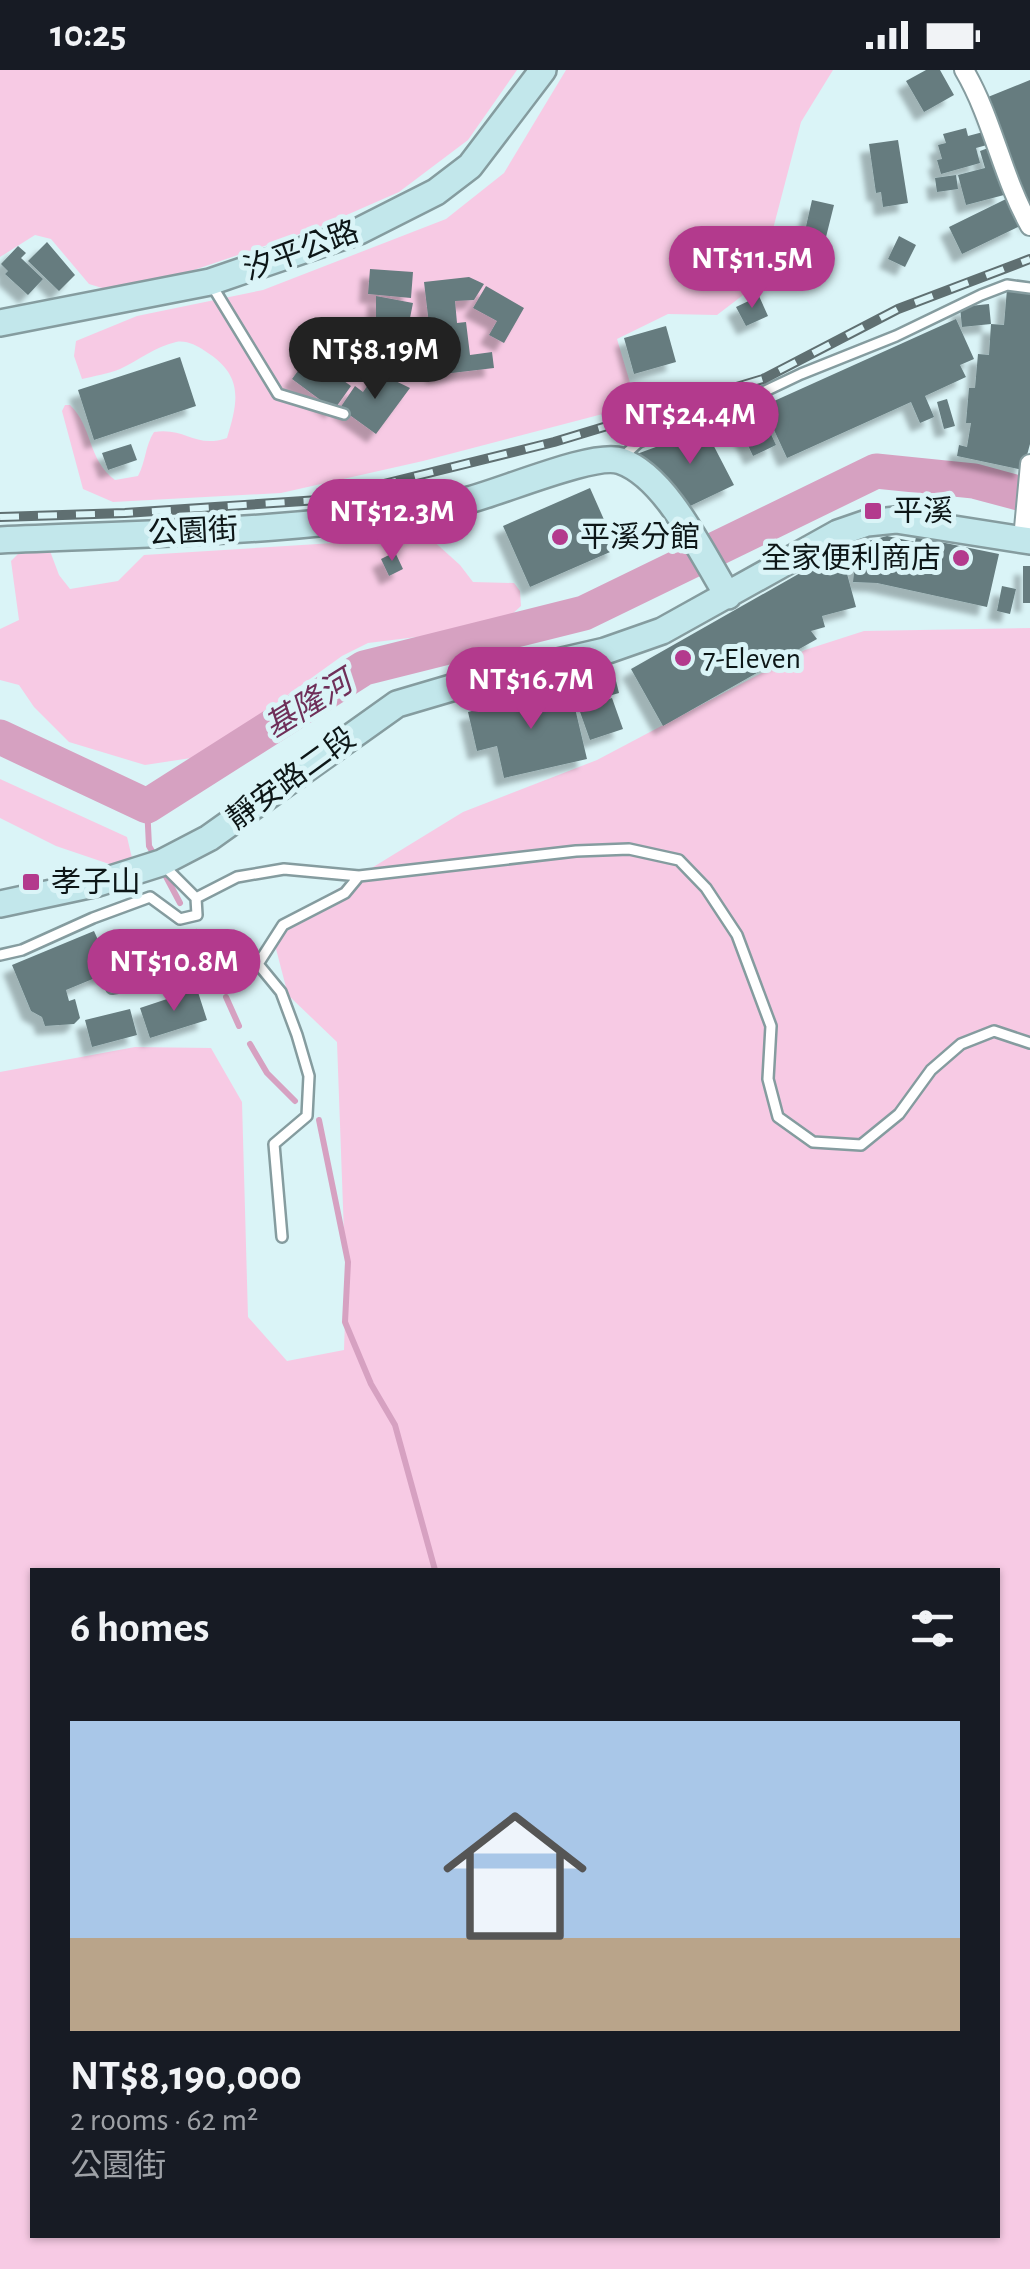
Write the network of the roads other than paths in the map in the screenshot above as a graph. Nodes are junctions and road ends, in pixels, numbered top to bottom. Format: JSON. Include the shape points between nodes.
{"nodes":[{"id":1,"x":542,"y":70,"type":"edge"},
{"id":2,"x":964,"y":70,"type":"edge"},
{"id":3,"x":1030,"y":226,"type":"edge"},
{"id":4,"x":210,"y":282,"type":"junction"},
{"id":5,"x":1030,"y":288,"type":"edge"},
{"id":6,"x":0,"y":322,"type":"edge"},
{"id":7,"x":344,"y":414,"type":"dead end"},
{"id":8,"x":619,"y":459,"type":"junction"},
{"id":9,"x":1030,"y":464,"type":"edge"},
{"id":10,"x":0,"y":540,"type":"edge"},
{"id":11,"x":1027,"y":540,"type":"edge"},
{"id":12,"x":728,"y":596,"type":"junction"},
{"id":13,"x":153,"y":865,"type":"junction"},
{"id":14,"x":359,"y":876,"type":"junction"},
{"id":15,"x":196,"y":898,"type":"junction"},
{"id":16,"x":0,"y":904,"type":"edge"},
{"id":17,"x":0,"y":955,"type":"edge"},
{"id":18,"x":258,"y":964,"type":"junction"},
{"id":19,"x":112,"y":988,"type":"dead end"},
{"id":20,"x":1030,"y":1043,"type":"edge"},
{"id":21,"x":282,"y":1237,"type":"dead end"}],
"edges":[{"from":1,"to":4,"type":"street","name":"汐平公路","via":[[470,166],[436,192],[358,231]]},
{"from":2,"to":3,"type":"street"},
{"from":4,"to":6,"type":"street","name":"汐平公路"},
{"from":4,"to":7,"type":"lane","via":[[278,394]]},
{"from":5,"to":8,"type":"lane","name":"公園街","via":[[1006,285],[639,442]]},
{"from":8,"to":10,"type":"street","name":"公園街","via":[[383,518]]},
{"from":8,"to":12,"type":"street","via":[[644,474],[671,504]]},
{"from":9,"to":11,"type":"street"},
{"from":11,"to":12,"type":"street","name":"靜安路二段","via":[[920,522],[867,523]]},
{"from":12,"to":13,"type":"street","name":"靜安路二段","via":[[662,631],[604,651],[397,704],[209,838]]},
{"from":13,"to":15,"type":"lane"},
{"from":13,"to":16,"type":"street","name":"靜安路二段"},
{"from":14,"to":15,"type":"lane","via":[[284,870],[238,878]]},
{"from":14,"to":18,"type":"lane","via":[[345,893],[283,925]]},
{"from":14,"to":20,"type":"lane","via":[[594,850],[629,849],[679,860],[737,935],[771,1026],[768,1079],[778,1117],[812,1142],[861,1145],[899,1114],[931,1070],[961,1044],[994,1031]]},
{"from":15,"to":17,"type":"lane","via":[[197,915],[180,919],[150,897]]},
{"from":18,"to":19,"type":"lane","via":[[238,982],[156,980]]},
{"from":18,"to":21,"type":"lane","via":[[281,992],[309,1076],[307,1116],[274,1144]]}]}
